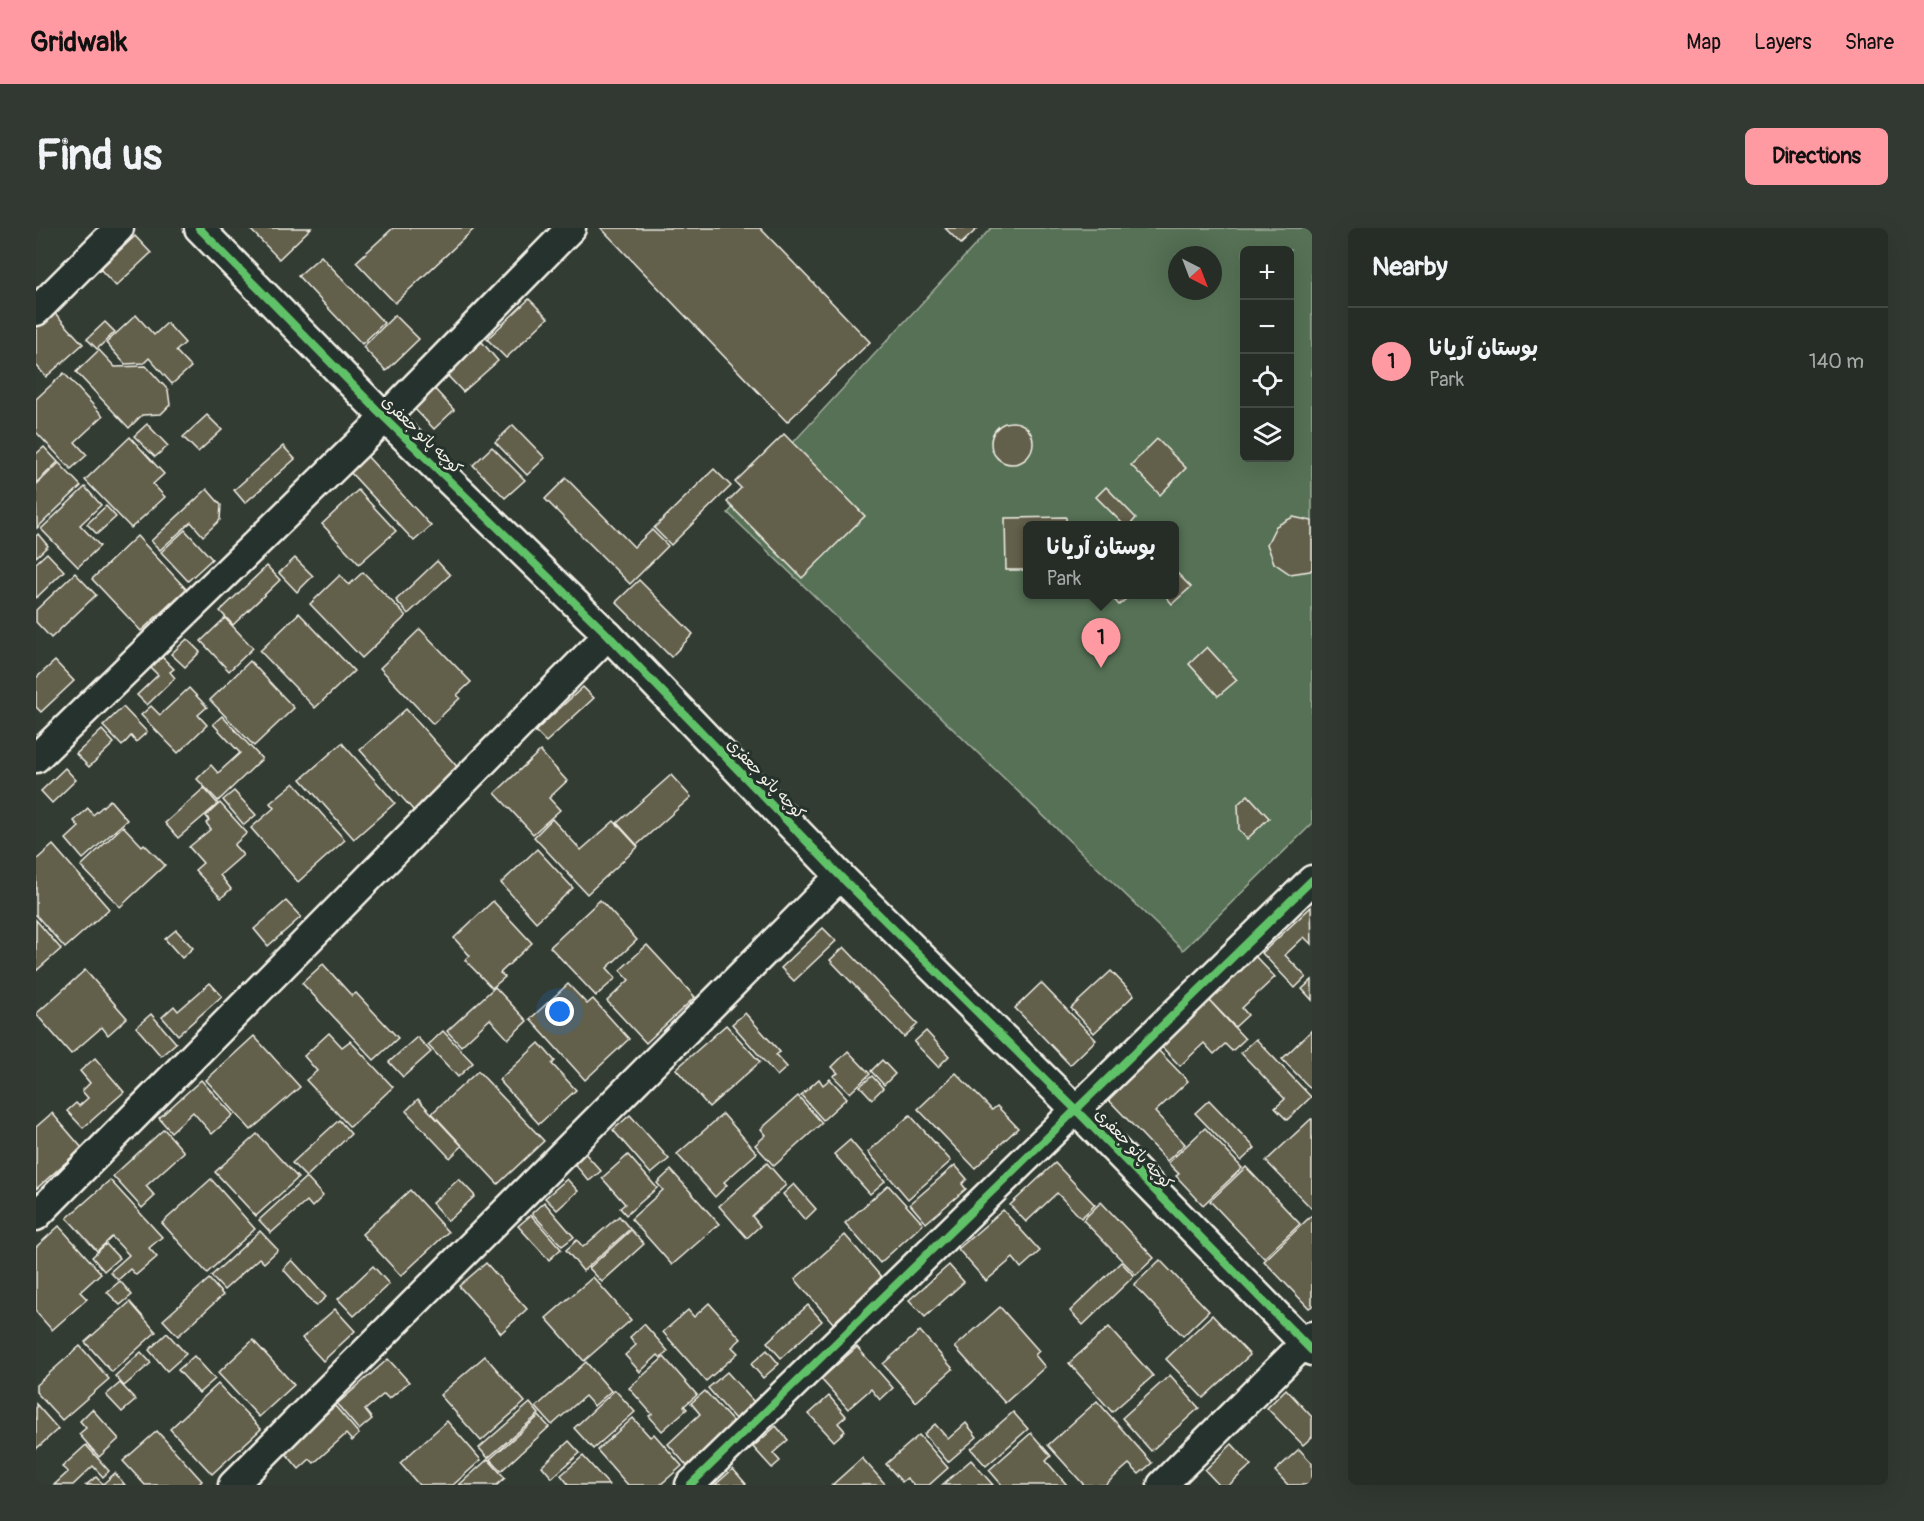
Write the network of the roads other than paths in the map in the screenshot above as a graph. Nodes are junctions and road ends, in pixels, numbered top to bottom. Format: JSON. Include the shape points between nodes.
{"nodes":[{"id":1,"x":119,"y":228,"type":"edge"},
{"id":2,"x":199,"y":228,"type":"edge"},
{"id":3,"x":571,"y":228,"type":"edge"},
{"id":4,"x":36,"y":311,"type":"edge"},
{"id":5,"x":385,"y":418,"type":"junction"},
{"id":6,"x":608,"y":635,"type":"junction"},
{"id":7,"x":36,"y":758,"type":"edge"},
{"id":8,"x":840,"y":876,"type":"junction"},
{"id":9,"x":1312,"y":880,"type":"edge"},
{"id":10,"x":1076,"y":1110,"type":"junction"},
{"id":11,"x":36,"y":1216,"type":"edge"},
{"id":12,"x":1310,"y":1344,"type":"edge"},
{"id":13,"x":233,"y":1485,"type":"edge"},
{"id":14,"x":690,"y":1485,"type":"edge"},
{"id":15,"x":1162,"y":1485,"type":"edge"}],
"edges":[{"from":1,"to":4,"type":"street"},
{"from":2,"to":5,"type":"street","name":"کوچه پاتو جعفری"},
{"from":3,"to":5,"type":"street"},
{"from":5,"to":6,"type":"street","name":"کوچه پاتو جعفری"},
{"from":5,"to":7,"type":"street"},
{"from":6,"to":8,"type":"street","name":"کوچه پاتو جعفری"},
{"from":6,"to":11,"type":"street"},
{"from":8,"to":10,"type":"street","name":"کوچه پاتو جعفری"},
{"from":8,"to":13,"type":"street"},
{"from":9,"to":10,"type":"street"},
{"from":10,"to":12,"type":"street","name":"کوچه پاتو جعفری"},
{"from":10,"to":14,"type":"street"},
{"from":12,"to":15,"type":"street"}]}
